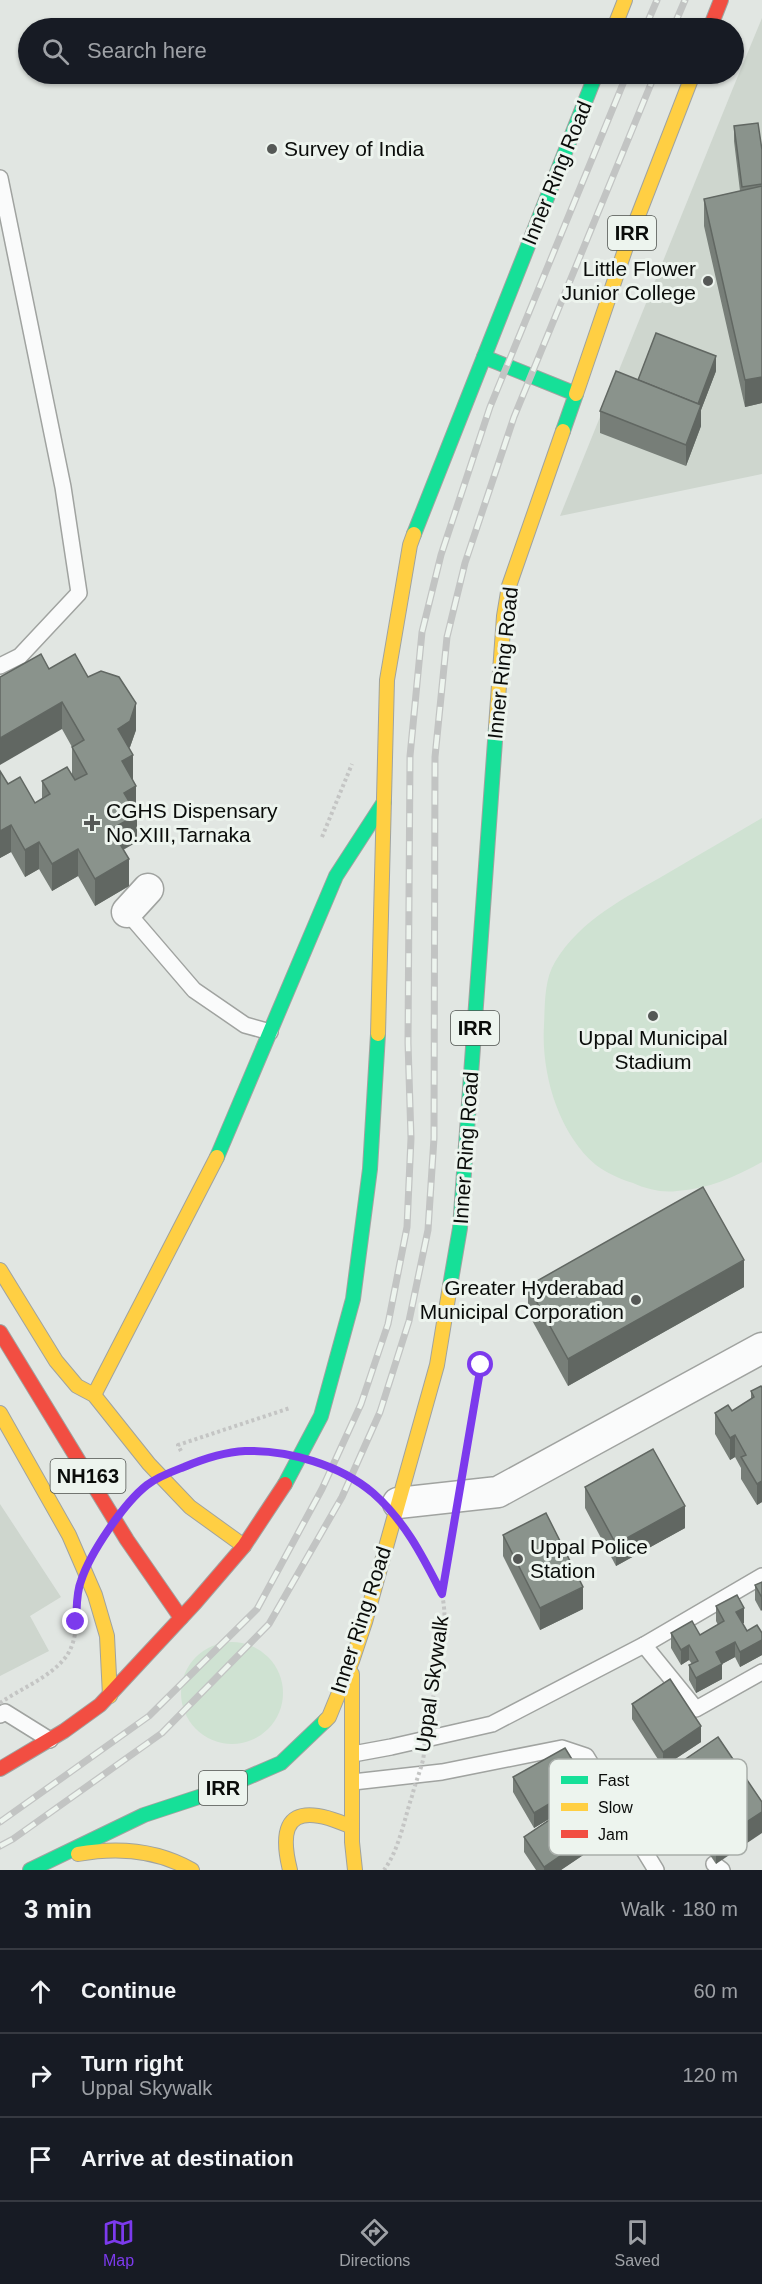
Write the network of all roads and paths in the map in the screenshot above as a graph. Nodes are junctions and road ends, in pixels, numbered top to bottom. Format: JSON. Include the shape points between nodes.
{"nodes":[{"id":1,"x":625,"y":0,"type":"edge"},
{"id":2,"x":721,"y":0,"type":"edge"},
{"id":3,"x":618,"y":18,"type":"edge"},
{"id":4,"x":714,"y":18,"type":"edge"},
{"id":5,"x":592,"y":84,"type":"edge"},
{"id":6,"x":689,"y":84,"type":"edge"},
{"id":7,"x":0,"y":178,"type":"edge"},
{"id":8,"x":484,"y":357,"type":"junction"},
{"id":9,"x":576,"y":394,"type":"junction"},
{"id":10,"x":0,"y":666,"type":"edge"},
{"id":11,"x":384,"y":802,"type":"junction"},
{"id":12,"x":148,"y":890,"type":"dead end"},
{"id":13,"x":127,"y":912,"type":"joint"},
{"id":14,"x":270,"y":1032,"type":"junction"},
{"id":15,"x":0,"y":1270,"type":"edge"},
{"id":16,"x":0,"y":1332,"type":"edge"},
{"id":17,"x":762,"y":1348,"type":"edge"},
{"id":18,"x":481,"y":1365,"type":"dead end"},
{"id":19,"x":94,"y":1395,"type":"junction"},
{"id":20,"x":290,"y":1408,"type":"dead end"},
{"id":21,"x":0,"y":1413,"type":"edge"},
{"id":22,"x":186,"y":1466,"type":"junction"},
{"id":23,"x":398,"y":1503,"type":"junction"},
{"id":24,"x":244,"y":1546,"type":"junction"},
{"id":25,"x":762,"y":1576,"type":"edge"},
{"id":26,"x":442,"y":1594,"type":"junction"},
{"id":27,"x":181,"y":1617,"type":"junction"},
{"id":28,"x":645,"y":1645,"type":"junction"},
{"id":29,"x":352,"y":1661,"type":"junction"},
{"id":30,"x":762,"y":1672,"type":"edge"},
{"id":31,"x":110,"y":1696,"type":"junction"},
{"id":32,"x":0,"y":1703,"type":"edge"},
{"id":33,"x":0,"y":1715,"type":"edge"},
{"id":34,"x":50,"y":1740,"type":"junction"},
{"id":35,"x":353,"y":1754,"type":"junction"},
{"id":36,"x":588,"y":1759,"type":"edge"},
{"id":37,"x":0,"y":1769,"type":"edge"},
{"id":38,"x":353,"y":1782,"type":"junction"},
{"id":39,"x":352,"y":1827,"type":"junction"},
{"id":40,"x":647,"y":1855,"type":"edge"},
{"id":41,"x":47,"y":1862,"type":"junction"},
{"id":42,"x":30,"y":1870,"type":"edge"},
{"id":43,"x":192,"y":1870,"type":"edge"},
{"id":44,"x":290,"y":1870,"type":"edge"},
{"id":45,"x":355,"y":1870,"type":"edge"},
{"id":46,"x":384,"y":1870,"type":"edge"},
{"id":47,"x":656,"y":1870,"type":"edge"}],
"edges":[{"from":1,"to":3,"type":"main road"},
{"from":2,"to":4,"type":"main road"},
{"from":5,"to":8,"type":"main road","name":"Inner Ring Road"},
{"from":6,"to":9,"type":"main road","name":"Inner Ring Road","number":"IRR","via":[[626,247]]},
{"from":7,"to":10,"type":"lane","via":[[63,487],[79,593],[20,656]]},
{"from":8,"to":9,"type":"main road"},
{"from":8,"to":11,"type":"main road","name":"Inner Ring Road","via":[[410,545],[387,680]]},
{"from":9,"to":23,"type":"main road","name":"Inner Ring Road","number":"IRR","via":[[509,586],[504,616],[460,1228],[437,1365]]},
{"from":11,"to":14,"type":"main road","via":[[336,876]]},
{"from":11,"to":24,"type":"main road","name":"Inner Ring Road","via":[[379,1020],[370,1169],[354,1299],[321,1416],[279,1495]]},
{"from":12,"to":13,"type":"street"},
{"from":13,"to":14,"type":"lane","via":[[194,990],[245,1025]]},
{"from":14,"to":19,"type":"main road","via":[[218,1155]]},
{"from":15,"to":19,"type":"main road","number":"NH163","via":[[56,1361],[77,1386]]},
{"from":16,"to":27,"type":"main road","number":"NH163","via":[[127,1540]]},
{"from":17,"to":23,"type":"street","via":[[498,1492]]},
{"from":18,"to":26,"type":"path","bridge":true},
{"from":19,"to":24,"type":"main road","number":"NH163","via":[[149,1464],[190,1507]]},
{"from":20,"to":22,"type":"path","via":[[178,1445]]},
{"from":21,"to":31,"type":"main road","number":"NH163","via":[[69,1535],[95,1595],[107,1636]]},
{"from":22,"to":26,"type":"path","name":"Uppal Skywalk","bridge":true,"via":[[244,1451],[277,1452],[341,1473],[371,1492],[397,1518]]},
{"from":22,"to":32,"type":"path","name":"Uppal Skywalk","bridge":true,"via":[[160,1476],[133,1498],[93,1554],[80,1584],[72,1646],[64,1659]]},
{"from":23,"to":29,"type":"main road","name":"Inner Ring Road","number":"IRR"},
{"from":24,"to":27,"type":"main road","name":"Inner Ring Road"},
{"from":25,"to":28,"type":"lane"},
{"from":26,"to":46,"type":"path","name":"Uppal Skywalk","bridge":true,"via":[[444,1626],[423,1760],[399,1837]]},
{"from":27,"to":31,"type":"main road","name":"Inner Ring Road"},
{"from":28,"to":30,"type":"lane","via":[[696,1709]]},
{"from":28,"to":35,"type":"lane","via":[[492,1724]]},
{"from":29,"to":35,"type":"main road"},
{"from":29,"to":41,"type":"main road","name":"Inner Ring Road","number":"IRR","via":[[329,1717],[281,1763],[214,1792],[144,1815]]},
{"from":31,"to":34,"type":"main road","name":"Inner Ring Road"},
{"from":33,"to":34,"type":"lane","via":[[5,1712]]},
{"from":34,"to":37,"type":"main road","name":"Inner Ring Road"},
{"from":35,"to":38,"type":"main road"},
{"from":36,"to":38,"type":"lane","via":[[561,1748],[442,1772]]},
{"from":38,"to":39,"type":"main road"},
{"from":39,"to":44,"type":"main road","via":[[322,1814],[306,1813],[295,1819],[288,1825],[284,1840]]},
{"from":39,"to":45,"type":"main road"},
{"from":40,"to":47,"type":"lane"},
{"from":41,"to":42,"type":"main road","name":"Inner Ring Road","number":"IRR"},
{"from":41,"to":43,"type":"main road","via":[[92,1850],[160,1855]]}]}
